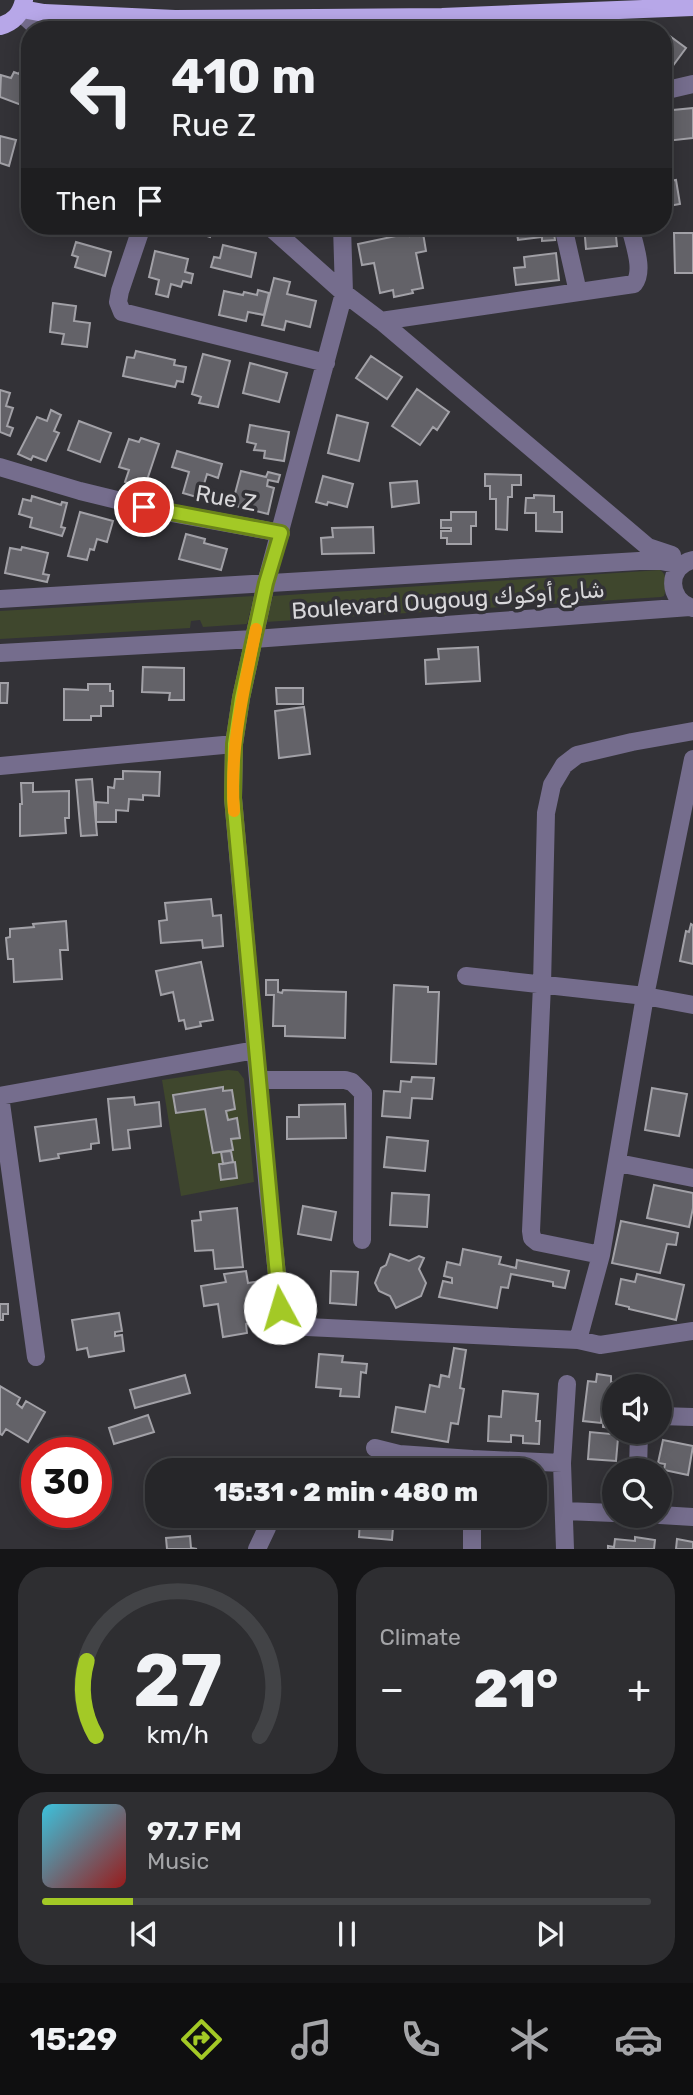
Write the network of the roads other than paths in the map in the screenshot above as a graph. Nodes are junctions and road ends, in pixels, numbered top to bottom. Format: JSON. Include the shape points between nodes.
{"nodes":[{"id":1,"x":693,"y":7,"type":"edge"},
{"id":2,"x":15,"y":14,"type":"edge"},
{"id":3,"x":230,"y":21,"type":"edge"},
{"id":4,"x":379,"y":21,"type":"edge"},
{"id":5,"x":693,"y":83,"type":"edge"},
{"id":6,"x":672,"y":89,"type":"edge"},
{"id":7,"x":139,"y":235,"type":"edge"},
{"id":8,"x":279,"y":235,"type":"edge"},
{"id":9,"x":342,"y":235,"type":"edge"},
{"id":10,"x":565,"y":235,"type":"edge"},
{"id":11,"x":632,"y":235,"type":"edge"},
{"id":12,"x":578,"y":292,"type":"junction"},
{"id":13,"x":344,"y":293,"type":"junction"},
{"id":14,"x":381,"y":321,"type":"junction"},
{"id":15,"x":326,"y":363,"type":"junction"},
{"id":16,"x":0,"y":467,"type":"edge"},
{"id":17,"x":281,"y":533,"type":"junction"},
{"id":18,"x":688,"y":562,"type":"edge"},
{"id":19,"x":266,"y":583,"type":"junction"},
{"id":20,"x":0,"y":599,"type":"edge"},
{"id":21,"x":692,"y":608,"type":"edge"},
{"id":22,"x":254,"y":639,"type":"junction"},
{"id":23,"x":0,"y":653,"type":"edge"},
{"id":24,"x":693,"y":731,"type":"edge"},
{"id":25,"x":234,"y":744,"type":"junction"},
{"id":26,"x":693,"y":759,"type":"edge"},
{"id":27,"x":0,"y":766,"type":"edge"},
{"id":28,"x":686,"y":830,"type":"edge"},
{"id":29,"x":466,"y":976,"type":"dead end"},
{"id":30,"x":541,"y":985,"type":"junction"},
{"id":31,"x":645,"y":996,"type":"junction"},
{"id":32,"x":693,"y":1005,"type":"edge"},
{"id":33,"x":256,"y":1050,"type":"junction"},
{"id":34,"x":259,"y":1080,"type":"junction"},
{"id":35,"x":0,"y":1096,"type":"edge"},
{"id":36,"x":618,"y":1163,"type":"junction"},
{"id":37,"x":693,"y":1178,"type":"edge"},
{"id":38,"x":362,"y":1240,"type":"dead end"},
{"id":39,"x":601,"y":1255,"type":"junction"},
{"id":40,"x":693,"y":1331,"type":"edge"},
{"id":41,"x":578,"y":1340,"type":"junction"},
{"id":42,"x":36,"y":1357,"type":"dead end"},
{"id":43,"x":567,"y":1384,"type":"dead end"},
{"id":44,"x":672,"y":1417,"type":"edge"},
{"id":45,"x":693,"y":1418,"type":"edge"},
{"id":46,"x":375,"y":1448,"type":"dead end"},
{"id":47,"x":428,"y":1458,"type":"edge"},
{"id":48,"x":547,"y":1463,"type":"edge"},
{"id":49,"x":562,"y":1463,"type":"junction"},
{"id":50,"x":565,"y":1511,"type":"junction"},
{"id":51,"x":602,"y":1513,"type":"edge"},
{"id":52,"x":672,"y":1516,"type":"edge"},
{"id":53,"x":693,"y":1517,"type":"edge"},
{"id":54,"x":267,"y":1528,"type":"dead end"},
{"id":55,"x":472,"y":1528,"type":"edge"},
{"id":56,"x":257,"y":1549,"type":"edge"},
{"id":57,"x":472,"y":1549,"type":"edge"},
{"id":58,"x":565,"y":1549,"type":"edge"}],
"edges":[{"from":1,"to":4,"type":"main road"},
{"from":2,"to":3,"type":"main road"},
{"from":5,"to":6,"type":"street"},
{"from":7,"to":15,"type":"street","via":[[120,291],[122,312]]},
{"from":8,"to":13,"type":"street"},
{"from":9,"to":13,"type":"street"},
{"from":10,"to":12,"type":"street"},
{"from":11,"to":12,"type":"street","via":[[639,278],[634,284]]},
{"from":12,"to":14,"type":"street"},
{"from":13,"to":14,"type":"street"},
{"from":13,"to":15,"type":"street"},
{"from":14,"to":18,"type":"street","via":[[648,547]]},
{"from":15,"to":17,"type":"street"},
{"from":16,"to":17,"type":"street","name":"Rue Z","via":[[166,512]]},
{"from":17,"to":19,"type":"street"},
{"from":18,"to":19,"type":"street","name":"Boulevard Ougoug شارع أوكوك"},
{"from":18,"to":21,"type":"street","via":[[673,576],[673,589],[679,601]]},
{"from":19,"to":20,"type":"street","name":"Boulevard Ougoug شارع أوكوك"},
{"from":19,"to":22,"type":"street"},
{"from":21,"to":22,"type":"street","name":"Boulevard Ougoug شارع أوكوك"},
{"from":22,"to":23,"type":"street","name":"Boulevard Ougoug شارع أوكوك"},
{"from":22,"to":25,"type":"street"},
{"from":24,"to":30,"type":"street","via":[[577,755],[564,765],[552,785],[546,813]]},
{"from":25,"to":27,"type":"street"},
{"from":25,"to":33,"type":"street","via":[[233,798]]},
{"from":26,"to":28,"type":"street"},
{"from":28,"to":31,"type":"street"},
{"from":29,"to":30,"type":"street"},
{"from":30,"to":31,"type":"street"},
{"from":30,"to":39,"type":"street","via":[[532,1238]]},
{"from":31,"to":32,"type":"street"},
{"from":31,"to":36,"type":"street"},
{"from":33,"to":34,"type":"street"},
{"from":33,"to":35,"type":"street"},
{"from":34,"to":38,"type":"street","via":[[345,1080],[363,1093]]},
{"from":34,"to":41,"type":"street","via":[[280,1308],[286,1326]]},
{"from":35,"to":42,"type":"street"},
{"from":36,"to":37,"type":"street"},
{"from":36,"to":39,"type":"street"},
{"from":39,"to":41,"type":"street"},
{"from":40,"to":41,"type":"street","via":[[600,1345]]},
{"from":43,"to":49,"type":"street"},
{"from":44,"to":45,"type":"street"},
{"from":46,"to":47,"type":"street"},
{"from":48,"to":49,"type":"street"},
{"from":49,"to":50,"type":"street"},
{"from":50,"to":51,"type":"street"},
{"from":50,"to":58,"type":"street"},
{"from":52,"to":53,"type":"street"},
{"from":54,"to":56,"type":"street"},
{"from":55,"to":57,"type":"street"}]}
